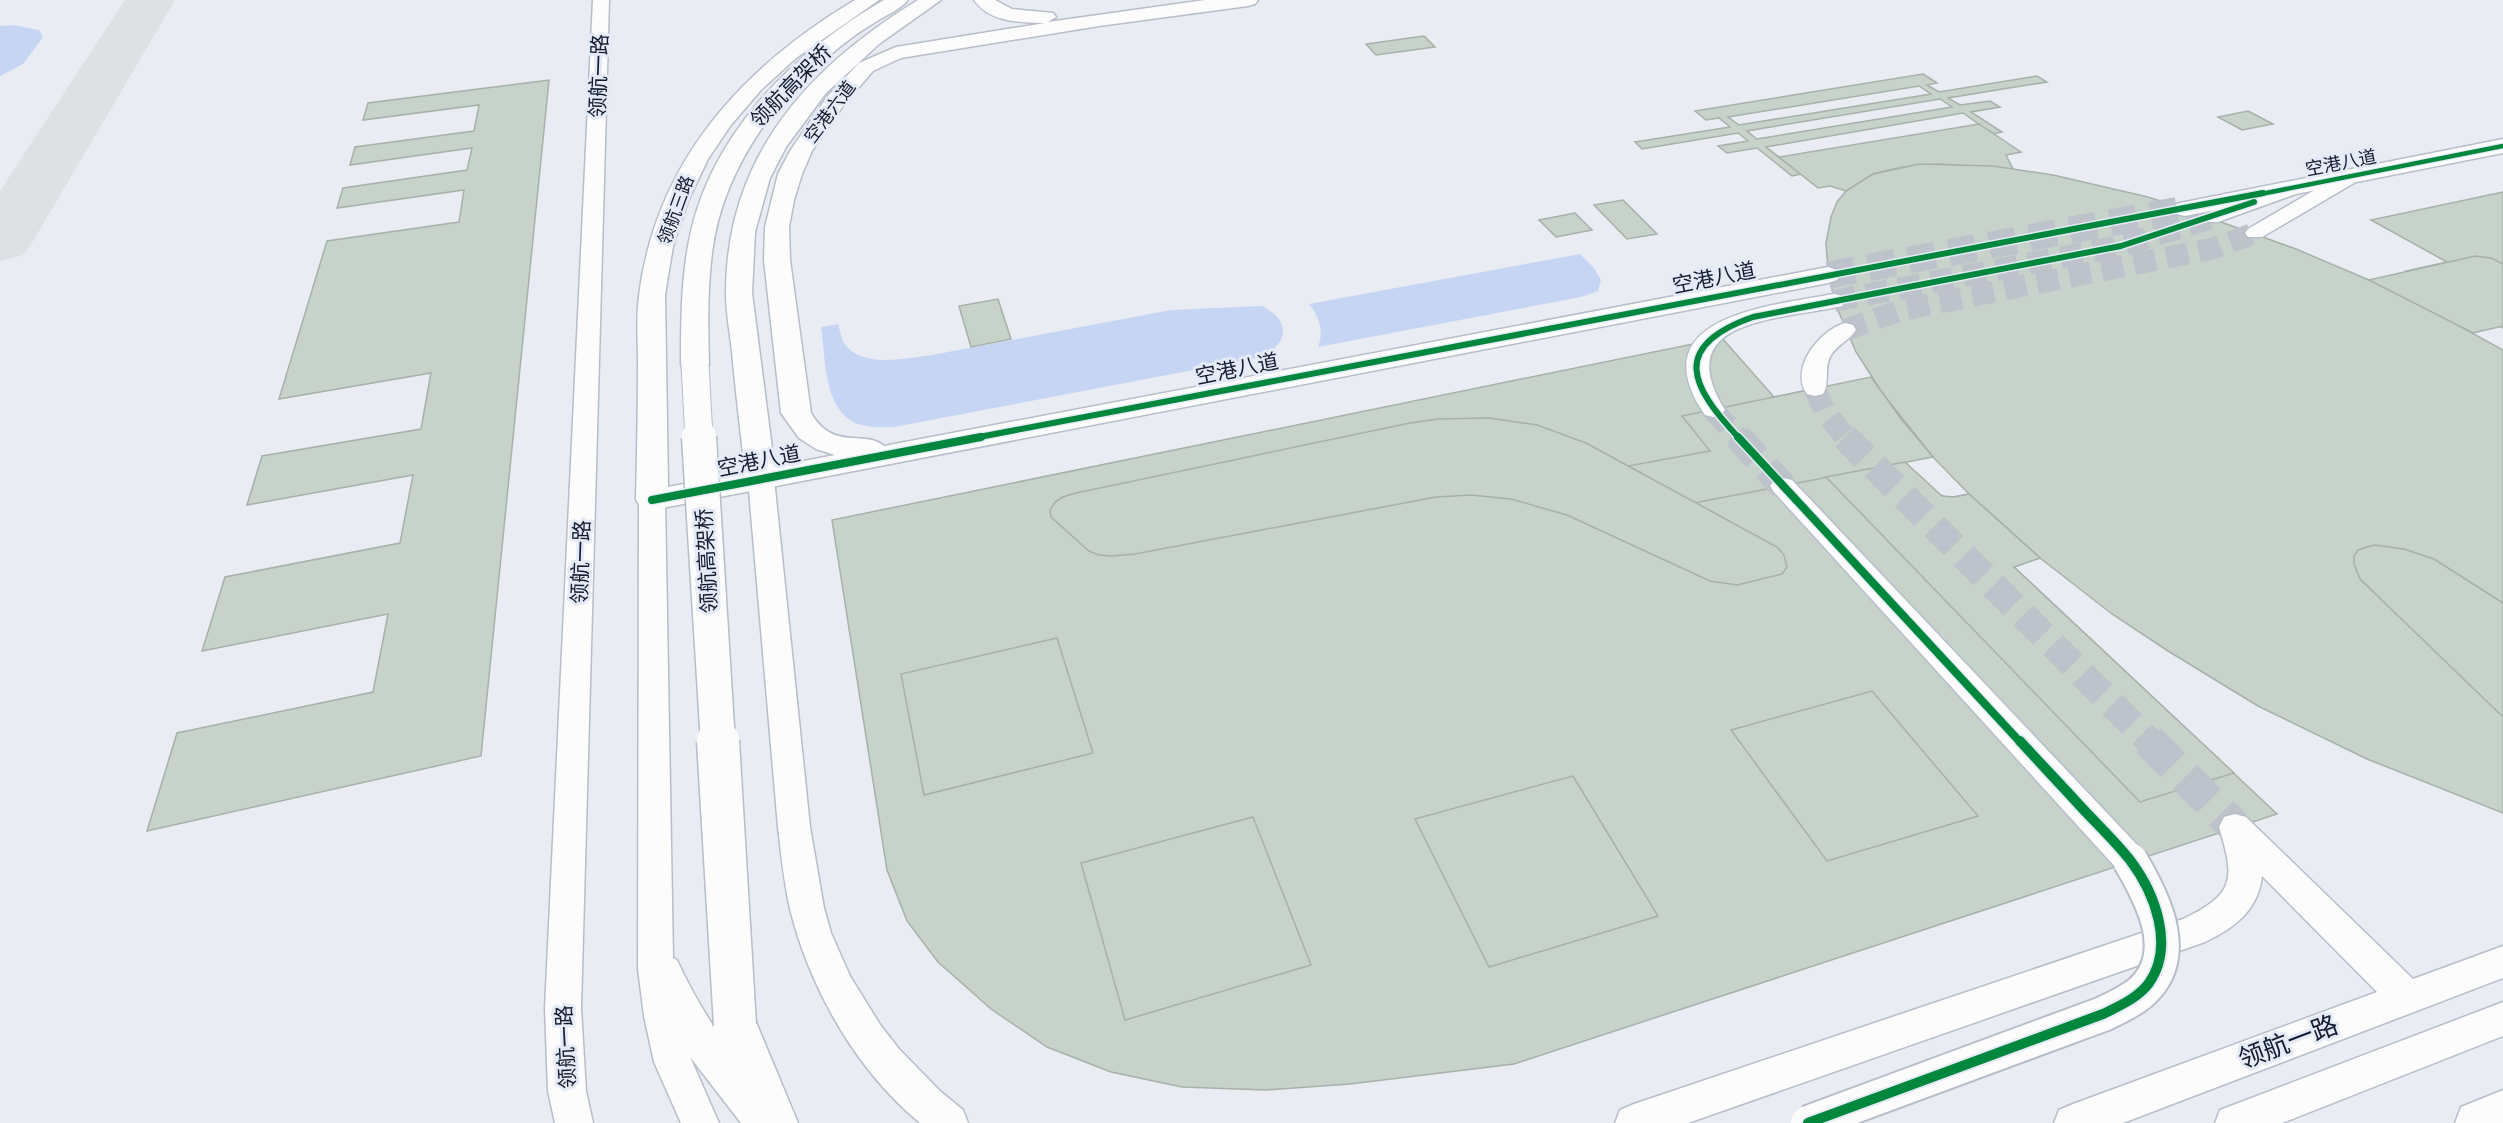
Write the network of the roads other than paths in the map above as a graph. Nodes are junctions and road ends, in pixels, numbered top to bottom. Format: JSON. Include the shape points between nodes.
{"nodes":[{"id":1,"x":602,"y":0,"type":"edge"},
{"id":2,"x":869,"y":0,"type":"edge"},
{"id":3,"x":898,"y":0,"type":"edge"},
{"id":4,"x":931,"y":0,"type":"edge"},
{"id":5,"x":984,"y":0,"type":"edge"},
{"id":6,"x":1248,"y":0,"type":"edge"},
{"id":7,"x":1176,"y":9,"type":"junction"},
{"id":8,"x":2503,"y":146,"type":"edge"},
{"id":9,"x":2352,"y":176,"type":"junction"},
{"id":10,"x":2306,"y":185,"type":"junction"},
{"id":11,"x":2185,"y":209,"type":"tunnel mouth"},
{"id":12,"x":2211,"y":218,"type":"tunnel mouth"},
{"id":13,"x":2255,"y":233,"type":"tunnel mouth"},
{"id":14,"x":1831,"y":288,"type":"joint"},
{"id":15,"x":1845,"y":330,"type":"tunnel mouth"},
{"id":16,"x":1815,"y":389,"type":"tunnel mouth"},
{"id":17,"x":1713,"y":410,"type":"tunnel mouth"},
{"id":18,"x":912,"y":450,"type":"junction"},
{"id":19,"x":761,"y":479,"type":"junction"},
{"id":20,"x":1783,"y":486,"type":"tunnel mouth"},
{"id":21,"x":652,"y":500,"type":"junction"},
{"id":22,"x":654,"y":920,"type":"junction"},
{"id":23,"x":2503,"y":962,"type":"edge"},
{"id":24,"x":2407,"y":998,"type":"junction"},
{"id":25,"x":2503,"y":1019,"type":"edge"},
{"id":26,"x":735,"y":1025,"type":"junction"},
{"id":27,"x":2503,"y":1113,"type":"edge"},
{"id":28,"x":573,"y":1123,"type":"edge"},
{"id":29,"x":700,"y":1123,"type":"edge"},
{"id":30,"x":766,"y":1123,"type":"edge"},
{"id":31,"x":775,"y":1123,"type":"edge"},
{"id":32,"x":794,"y":1123,"type":"edge"},
{"id":33,"x":949,"y":1123,"type":"edge"},
{"id":34,"x":1634,"y":1123,"type":"edge"},
{"id":35,"x":1809,"y":1123,"type":"edge"},
{"id":36,"x":2073,"y":1123,"type":"edge"},
{"id":37,"x":2234,"y":1123,"type":"edge"},
{"id":38,"x":2478,"y":1123,"type":"edge"}],
"edges":[{"from":1,"to":28,"type":"street","name":"领航一路","via":[[563,1008],[567,1091]]},
{"from":2,"to":21,"type":"main road","name":"领航三路","via":[[805,40],[750,88],[705,143],[677,198],[652,296]]},
{"from":3,"to":26,"type":"main road","name":"领航高架桥","bridge":true,"via":[[821,50],[755,122],[729,161],[713,197],[698,263],[695,365]]},
{"from":4,"to":19,"type":"main road","via":[[870,40],[824,84],[770,156],[746,212],[739,295]]},
{"from":5,"to":7,"type":"main road","via":[[991,8],[1006,13],[1035,17]]},
{"from":6,"to":7,"type":"main road","name":"空港六道"},
{"from":7,"to":18,"type":"main road","name":"空港六道","via":[[896,53],[866,67],[851,82],[801,151],[790,174],[777,227],[777,260],[796,413],[803,429],[836,446]]},
{"from":8,"to":9,"type":"main road","name":"空港八道"},
{"from":9,"to":10,"type":"main road","name":"空港八道"},
{"from":9,"to":13,"type":"street"},
{"from":10,"to":11,"type":"main road","name":"空港八道"},
{"from":10,"to":12,"type":"street"},
{"from":14,"to":17,"type":"street","via":[[1714,333],[1697,358],[1696,372]]},
{"from":14,"to":18,"type":"main road","name":"空港八道"},
{"from":15,"to":16,"type":"street","via":[[1818,355],[1813,372]]},
{"from":18,"to":19,"type":"main road","name":"空港八道"},
{"from":19,"to":21,"type":"main road","name":"空港八道"},
{"from":19,"to":33,"type":"street","via":[[794,822],[814,933],[861,1029],[890,1068],[926,1106]]},
{"from":20,"to":35,"type":"street","bridge":true,"via":[[2130,860],[2153,899],[2162,931],[2160,959],[2150,983],[2127,1002]]},
{"from":21,"to":22,"type":"street"},
{"from":22,"to":29,"type":"street","via":[[662,1016],[673,1062]]},
{"from":22,"to":30,"type":"street","via":[[660,958],[691,1028]]},
{"from":23,"to":24,"type":"street","name":"领航一路"},
{"from":24,"to":34,"type":"street","via":[[2235,827],[2244,851],[2246,872],[2242,892],[2231,910],[2214,922]]},
{"from":24,"to":36,"type":"street","name":"领航一路"},
{"from":25,"to":37,"type":"street"},
{"from":26,"to":31,"type":"main road","name":"领航高架桥"},
{"from":26,"to":32,"type":"street"},
{"from":27,"to":38,"type":"main road"}]}
